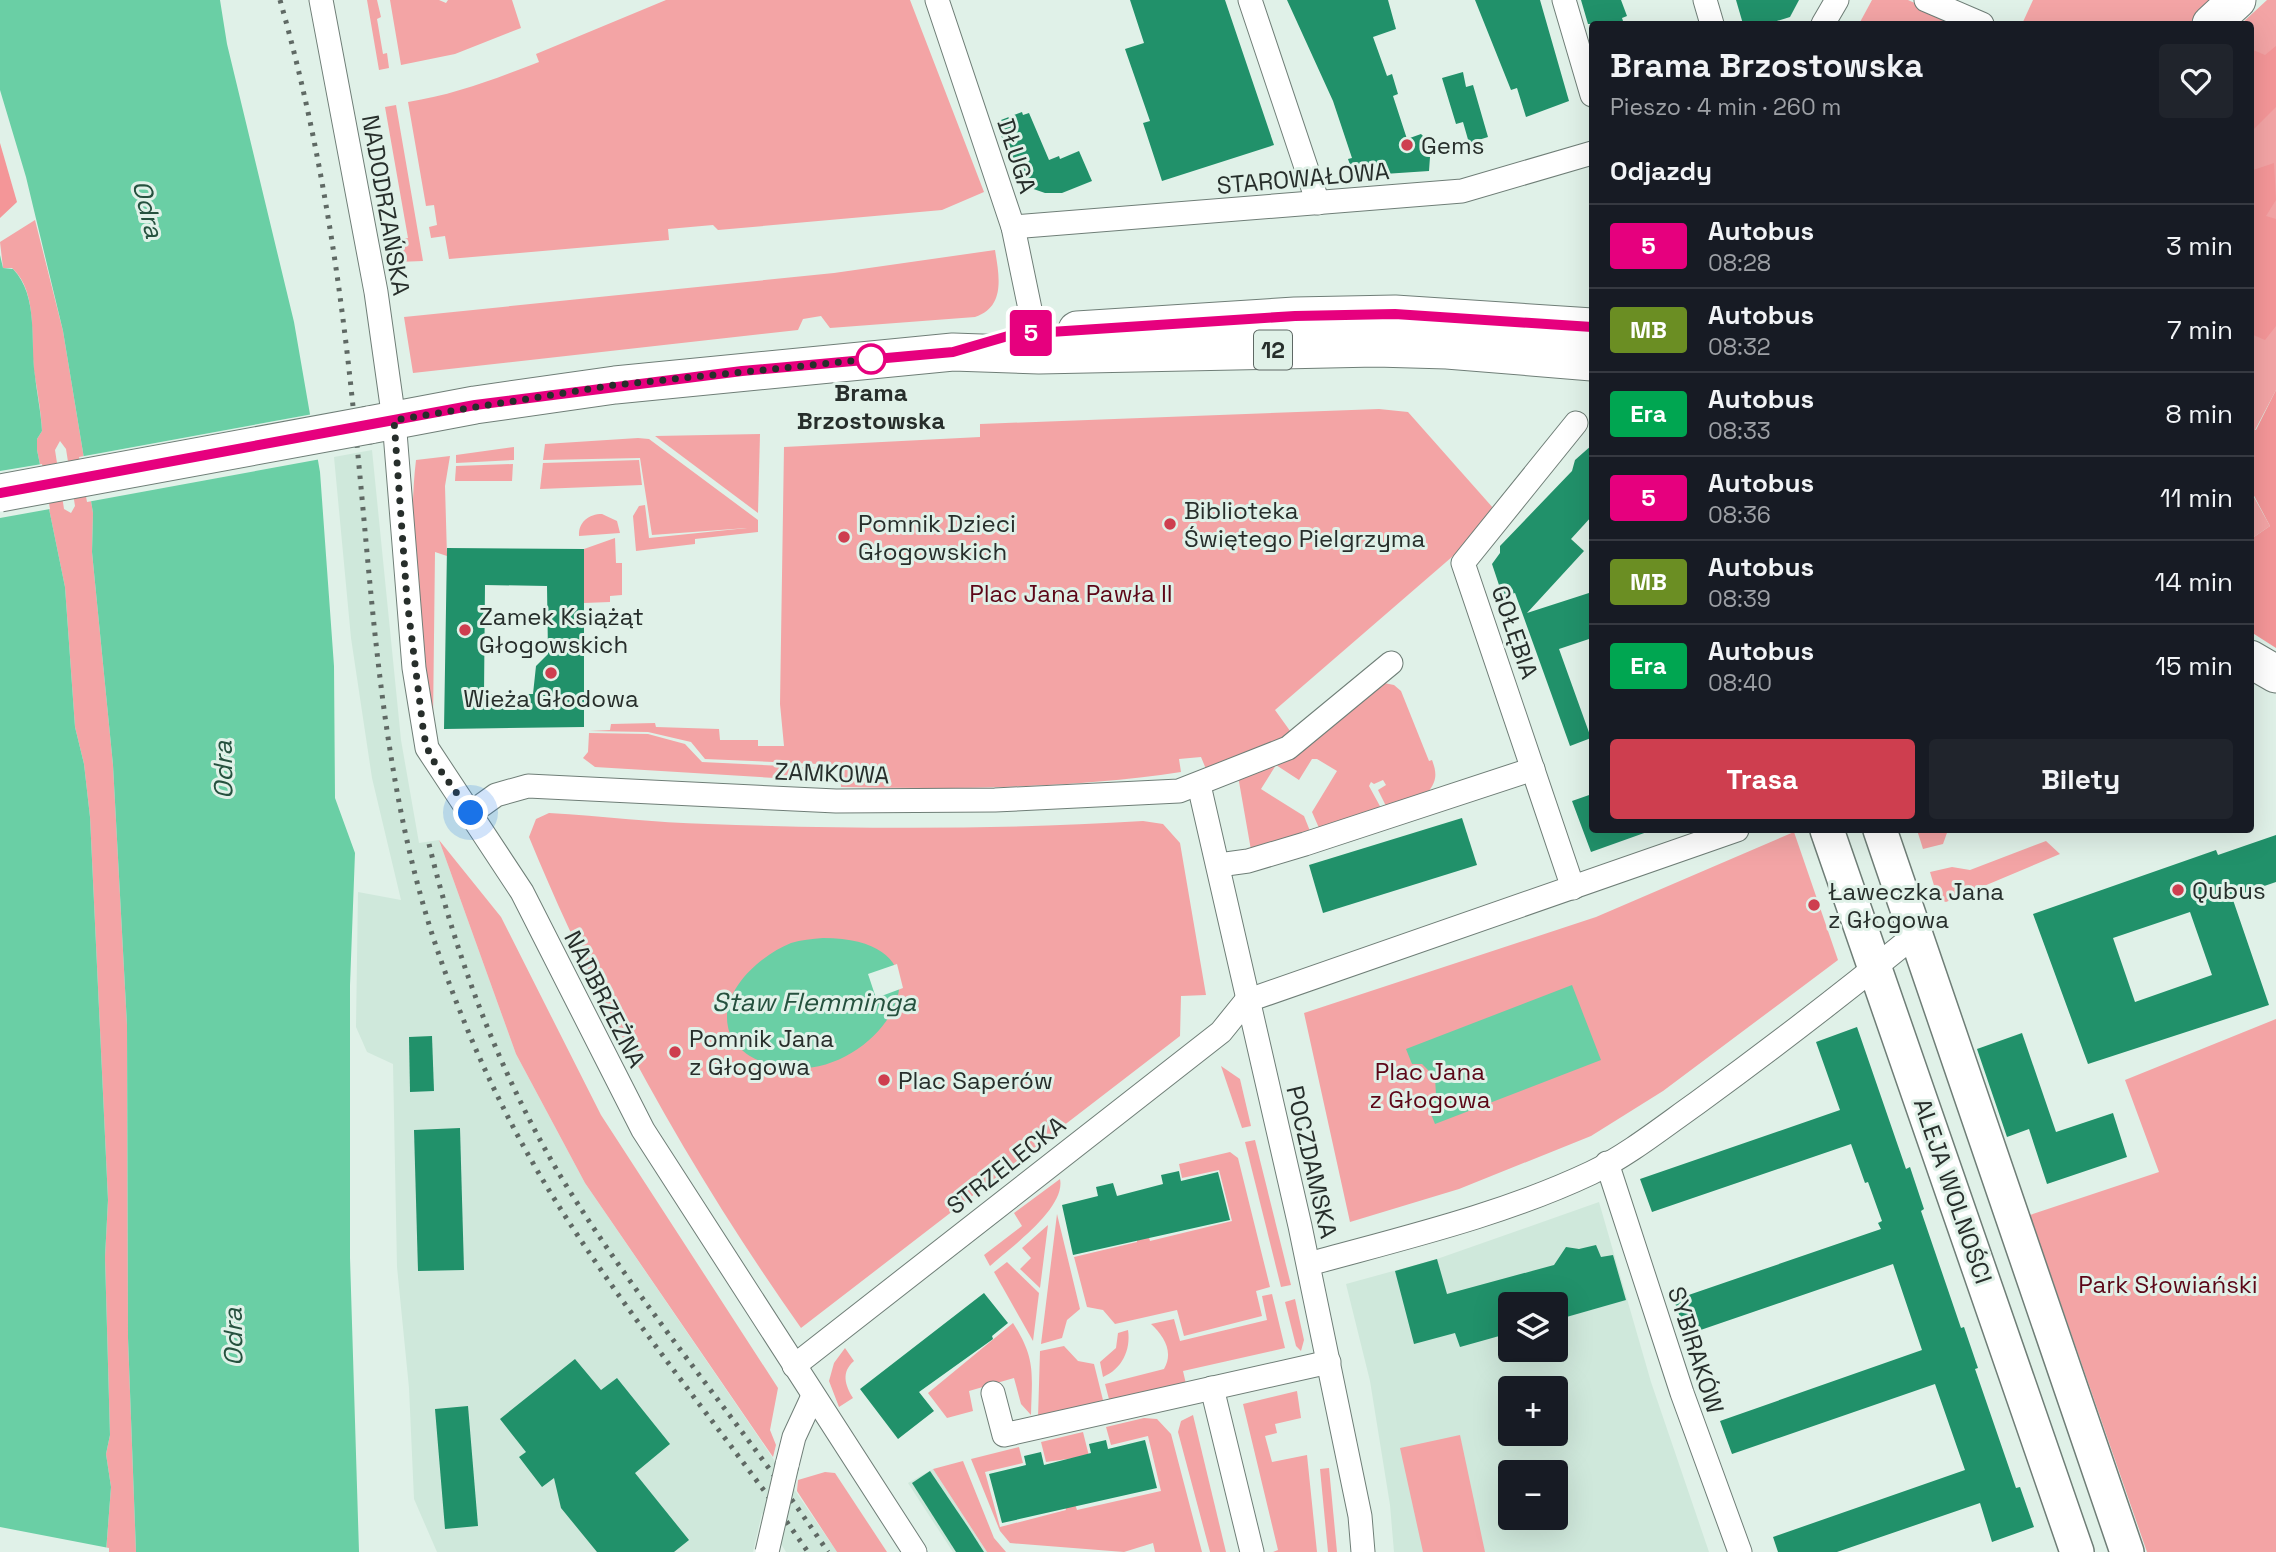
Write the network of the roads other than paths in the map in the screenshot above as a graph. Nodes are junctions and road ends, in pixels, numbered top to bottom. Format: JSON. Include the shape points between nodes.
{"nodes":[{"id":1,"x":321,"y":0,"type":"edge"},
{"id":2,"x":937,"y":0,"type":"edge"},
{"id":3,"x":1250,"y":0,"type":"edge"},
{"id":4,"x":1564,"y":0,"type":"edge"},
{"id":5,"x":1705,"y":0,"type":"edge"},
{"id":6,"x":1837,"y":0,"type":"edge"},
{"id":7,"x":1926,"y":0,"type":"edge"},
{"id":8,"x":2237,"y":0,"type":"edge"},
{"id":9,"x":1711,"y":21,"type":"edge"},
{"id":10,"x":1825,"y":21,"type":"edge"},
{"id":11,"x":1975,"y":21,"type":"edge"},
{"id":12,"x":2214,"y":21,"type":"edge"},
{"id":13,"x":1589,"y":84,"type":"edge"},
{"id":14,"x":1589,"y":154,"type":"edge"},
{"id":15,"x":1318,"y":203,"type":"junction"},
{"id":16,"x":1013,"y":227,"type":"junction"},
{"id":17,"x":1589,"y":325,"type":"edge"},
{"id":18,"x":1035,"y":333,"type":"junction"},
{"id":19,"x":953,"y":352,"type":"junction"},
{"id":20,"x":1589,"y":362,"type":"edge"},
{"id":21,"x":381,"y":422,"type":"junction"},
{"id":22,"x":1576,"y":423,"type":"dead end"},
{"id":23,"x":0,"y":493,"type":"edge"},
{"id":24,"x":2254,"y":661,"type":"edge"},
{"id":25,"x":1391,"y":663,"type":"dead end"},
{"id":26,"x":2276,"y":674,"type":"edge"},
{"id":27,"x":1533,"y":769,"type":"junction"},
{"id":28,"x":1199,"y":785,"type":"junction"},
{"id":29,"x":471,"y":813,"type":"junction"},
{"id":30,"x":1729,"y":833,"type":"edge"},
{"id":31,"x":1827,"y":833,"type":"edge"},
{"id":32,"x":1881,"y":833,"type":"edge"},
{"id":33,"x":1219,"y":864,"type":"junction"},
{"id":34,"x":1573,"y":888,"type":"junction"},
{"id":35,"x":1915,"y":935,"type":"junction"},
{"id":36,"x":1875,"y":969,"type":"junction"},
{"id":37,"x":1246,"y":1001,"type":"junction"},
{"id":38,"x":1607,"y":1163,"type":"junction"},
{"id":39,"x":1309,"y":1264,"type":"junction"},
{"id":40,"x":1329,"y":1362,"type":"junction"},
{"id":41,"x":793,"y":1366,"type":"junction"},
{"id":42,"x":1212,"y":1388,"type":"junction"},
{"id":43,"x":993,"y":1392,"type":"dead end"},
{"id":44,"x":813,"y":1396,"type":"junction"},
{"id":45,"x":767,"y":1552,"type":"edge"},
{"id":46,"x":915,"y":1552,"type":"edge"},
{"id":47,"x":1252,"y":1552,"type":"edge"},
{"id":48,"x":1363,"y":1552,"type":"edge"},
{"id":49,"x":1740,"y":1552,"type":"edge"},
{"id":50,"x":2077,"y":1552,"type":"edge"},
{"id":51,"x":2127,"y":1552,"type":"edge"}],
"edges":[{"from":1,"to":21,"type":"street","name":"NADODRZAŃSKA","via":[[376,292]]},
{"from":2,"to":16,"type":"street","name":"DŁUGA"},
{"from":3,"to":15,"type":"street"},
{"from":4,"to":13,"type":"street"},
{"from":5,"to":9,"type":"street"},
{"from":6,"to":10,"type":"street"},
{"from":7,"to":11,"type":"street"},
{"from":8,"to":12,"type":"main road"},
{"from":14,"to":15,"type":"street","name":"STAROWAŁOWA","via":[[1462,191]]},
{"from":15,"to":16,"type":"street","name":"STAROWAŁOWA"},
{"from":16,"to":18,"type":"street","name":"DŁUGA"},
{"from":17,"to":18,"type":"main road","number":"12","via":[[1395,314]]},
{"from":18,"to":19,"type":"main road","number":"12"},
{"from":19,"to":20,"type":"main road","number":"12","via":[[1039,355],[1376,348]]},
{"from":19,"to":21,"type":"main road","number":"12","via":[[615,385]]},
{"from":21,"to":23,"type":"main road","number":"12","bridge":true},
{"from":21,"to":29,"type":"street","name":"NADBRZEŻNA","via":[[424,736],[430,756]]},
{"from":22,"to":27,"type":"street","name":"GOŁĘBIA","via":[[1463,563]]},
{"from":24,"to":26,"type":"main road"},
{"from":25,"to":28,"type":"street","via":[[1288,748]]},
{"from":27,"to":33,"type":"street","via":[[1248,861]]},
{"from":27,"to":34,"type":"street","name":"GOŁĘBIA"},
{"from":28,"to":29,"type":"street","name":"ZAMKOWA","via":[[1179,791],[947,801],[836,801],[528,786],[496,795]]},
{"from":28,"to":33,"type":"street","name":"POCZDAMSKA"},
{"from":29,"to":41,"type":"street","name":"NADBRZEŻNA","via":[[522,892],[643,1130]]},
{"from":30,"to":34,"type":"street"},
{"from":31,"to":36,"type":"street","name":"ALEJA WOLNOŚCI"},
{"from":32,"to":35,"type":"street","name":"ALEJA WOLNOŚCI"},
{"from":33,"to":37,"type":"street","name":"POCZDAMSKA"},
{"from":34,"to":37,"type":"street"},
{"from":35,"to":36,"type":"street"},
{"from":35,"to":51,"type":"street","name":"ALEJA WOLNOŚCI"},
{"from":36,"to":38,"type":"street","via":[[1720,1086]]},
{"from":36,"to":50,"type":"street","name":"ALEJA WOLNOŚCI"},
{"from":37,"to":39,"type":"street","name":"POCZDAMSKA"},
{"from":37,"to":41,"type":"street","name":"STRZELECKA","via":[[1221,1032]]},
{"from":38,"to":39,"type":"street","via":[[1544,1192]]},
{"from":38,"to":49,"type":"street","name":"SYBIRAKÓW"},
{"from":39,"to":40,"type":"street","name":"POCZDAMSKA"},
{"from":40,"to":42,"type":"street"},
{"from":40,"to":48,"type":"street","name":"POCZDAMSKA"},
{"from":41,"to":44,"type":"street","name":"NADBRZEŻNA"},
{"from":42,"to":43,"type":"street","via":[[1004,1435]]},
{"from":42,"to":47,"type":"street"},
{"from":44,"to":45,"type":"street","bridge":true,"via":[[787,1465]]},
{"from":44,"to":46,"type":"street","name":"NADBRZEŻNA"}]}
